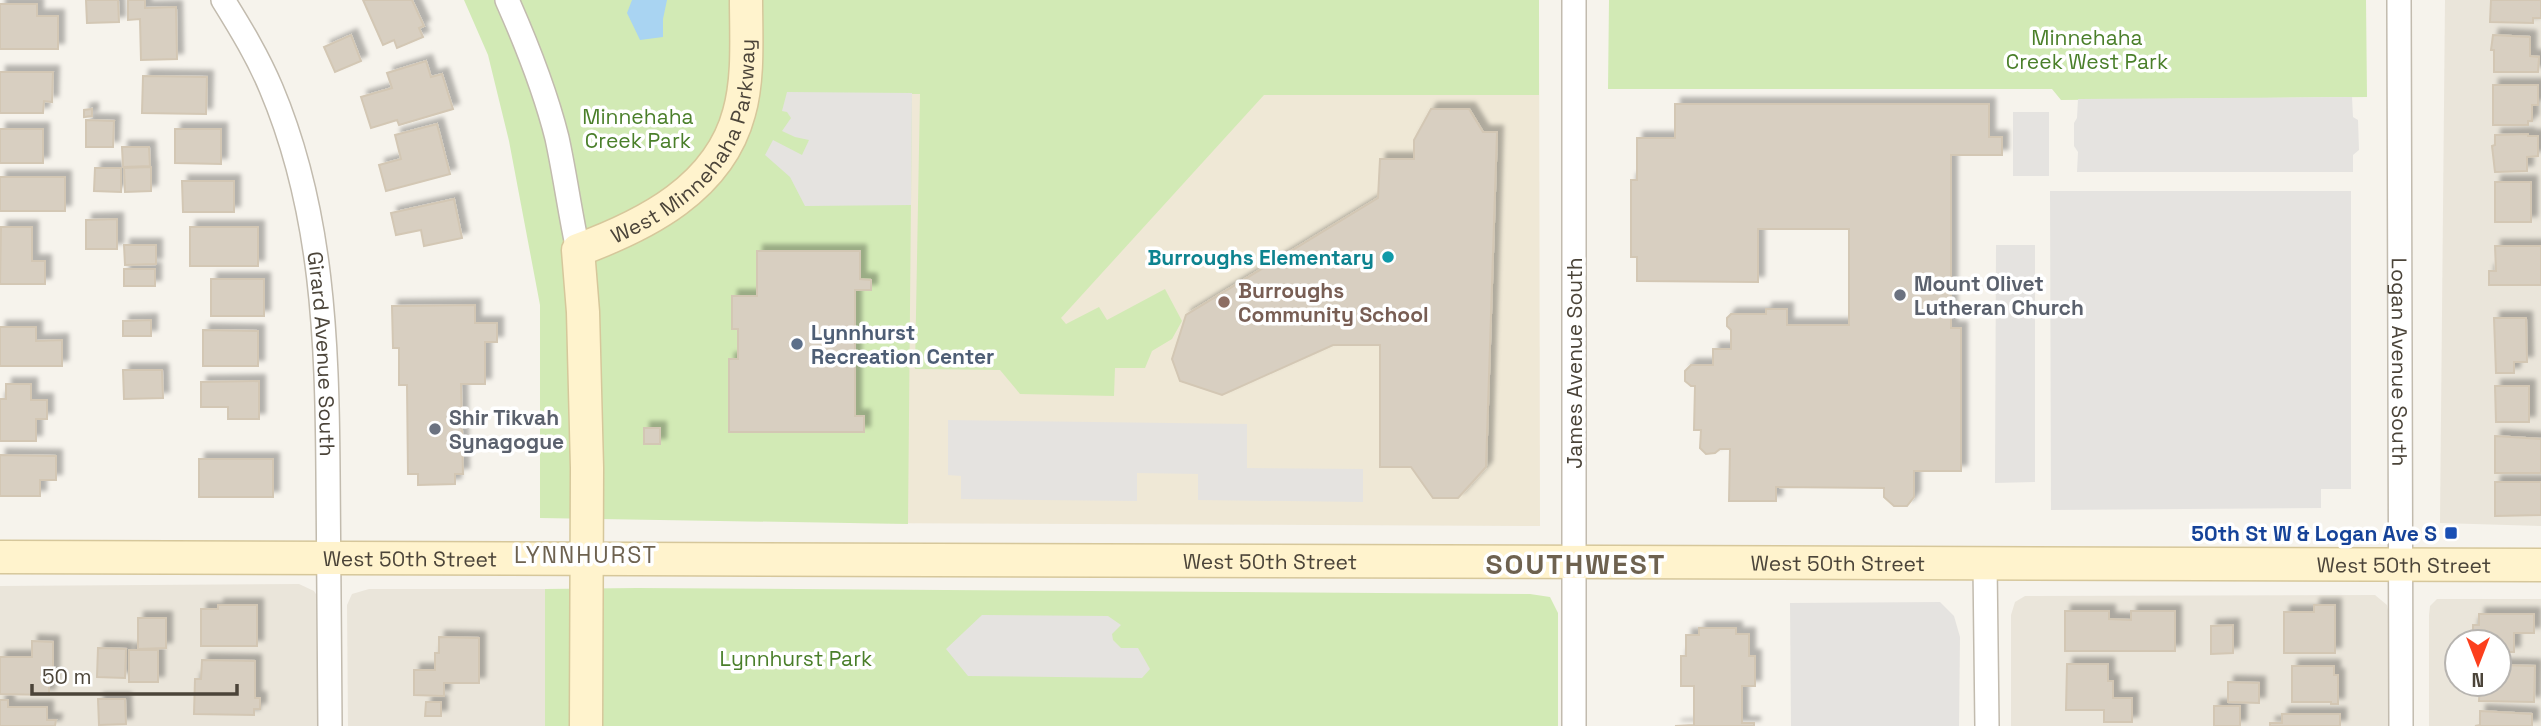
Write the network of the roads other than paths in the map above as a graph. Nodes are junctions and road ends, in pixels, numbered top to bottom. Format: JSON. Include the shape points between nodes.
{"nodes":[{"id":1,"x":223,"y":0,"type":"edge"},
{"id":2,"x":507,"y":0,"type":"edge"},
{"id":3,"x":1574,"y":0,"type":"edge"},
{"id":4,"x":2399,"y":0,"type":"edge"},
{"id":5,"x":747,"y":12,"type":"edge"},
{"id":6,"x":578,"y":250,"type":"junction"},
{"id":7,"x":0,"y":557,"type":"edge"},
{"id":8,"x":328,"y":557,"type":"junction"},
{"id":9,"x":587,"y":557,"type":"junction"},
{"id":10,"x":1574,"y":561,"type":"junction"},
{"id":11,"x":1985,"y":564,"type":"junction"},
{"id":12,"x":2400,"y":564,"type":"junction"},
{"id":13,"x":2541,"y":565,"type":"edge"},
{"id":14,"x":330,"y":726,"type":"edge"},
{"id":15,"x":586,"y":726,"type":"edge"},
{"id":16,"x":1574,"y":726,"type":"edge"},
{"id":17,"x":1987,"y":726,"type":"edge"},
{"id":18,"x":2401,"y":726,"type":"edge"}],
"edges":[{"from":1,"to":8,"type":"street","name":"Girard Avenue South","via":[[271,88],[300,172],[315,239],[326,352]]},
{"from":2,"to":6,"type":"street","name":"West Minnehaha Parkway","via":[[556,135]]},
{"from":3,"to":10,"type":"street","name":"James Avenue South"},
{"from":4,"to":12,"type":"street","name":"Logan Avenue South"},
{"from":5,"to":6,"type":"main road","name":"West Minnehaha Parkway","via":[[740,111],[724,152],[704,177],[672,204],[607,240]]},
{"from":6,"to":9,"type":"main road","name":"West Minnehaha Parkway"},
{"from":7,"to":8,"type":"main road","name":"West 50th Street"},
{"from":8,"to":9,"type":"main road","name":"West 50th Street"},
{"from":8,"to":14,"type":"street","name":"Girard Avenue South"},
{"from":9,"to":10,"type":"main road","name":"West 50th Street"},
{"from":9,"to":15,"type":"main road","name":"West Minnehaha Parkway"},
{"from":10,"to":11,"type":"main road","name":"West 50th Street"},
{"from":10,"to":16,"type":"street","name":"James Avenue South"},
{"from":11,"to":12,"type":"main road","name":"West 50th Street"},
{"from":11,"to":17,"type":"street"},
{"from":12,"to":13,"type":"main road","name":"West 50th Street"},
{"from":12,"to":18,"type":"street","name":"Logan Avenue South"}]}
